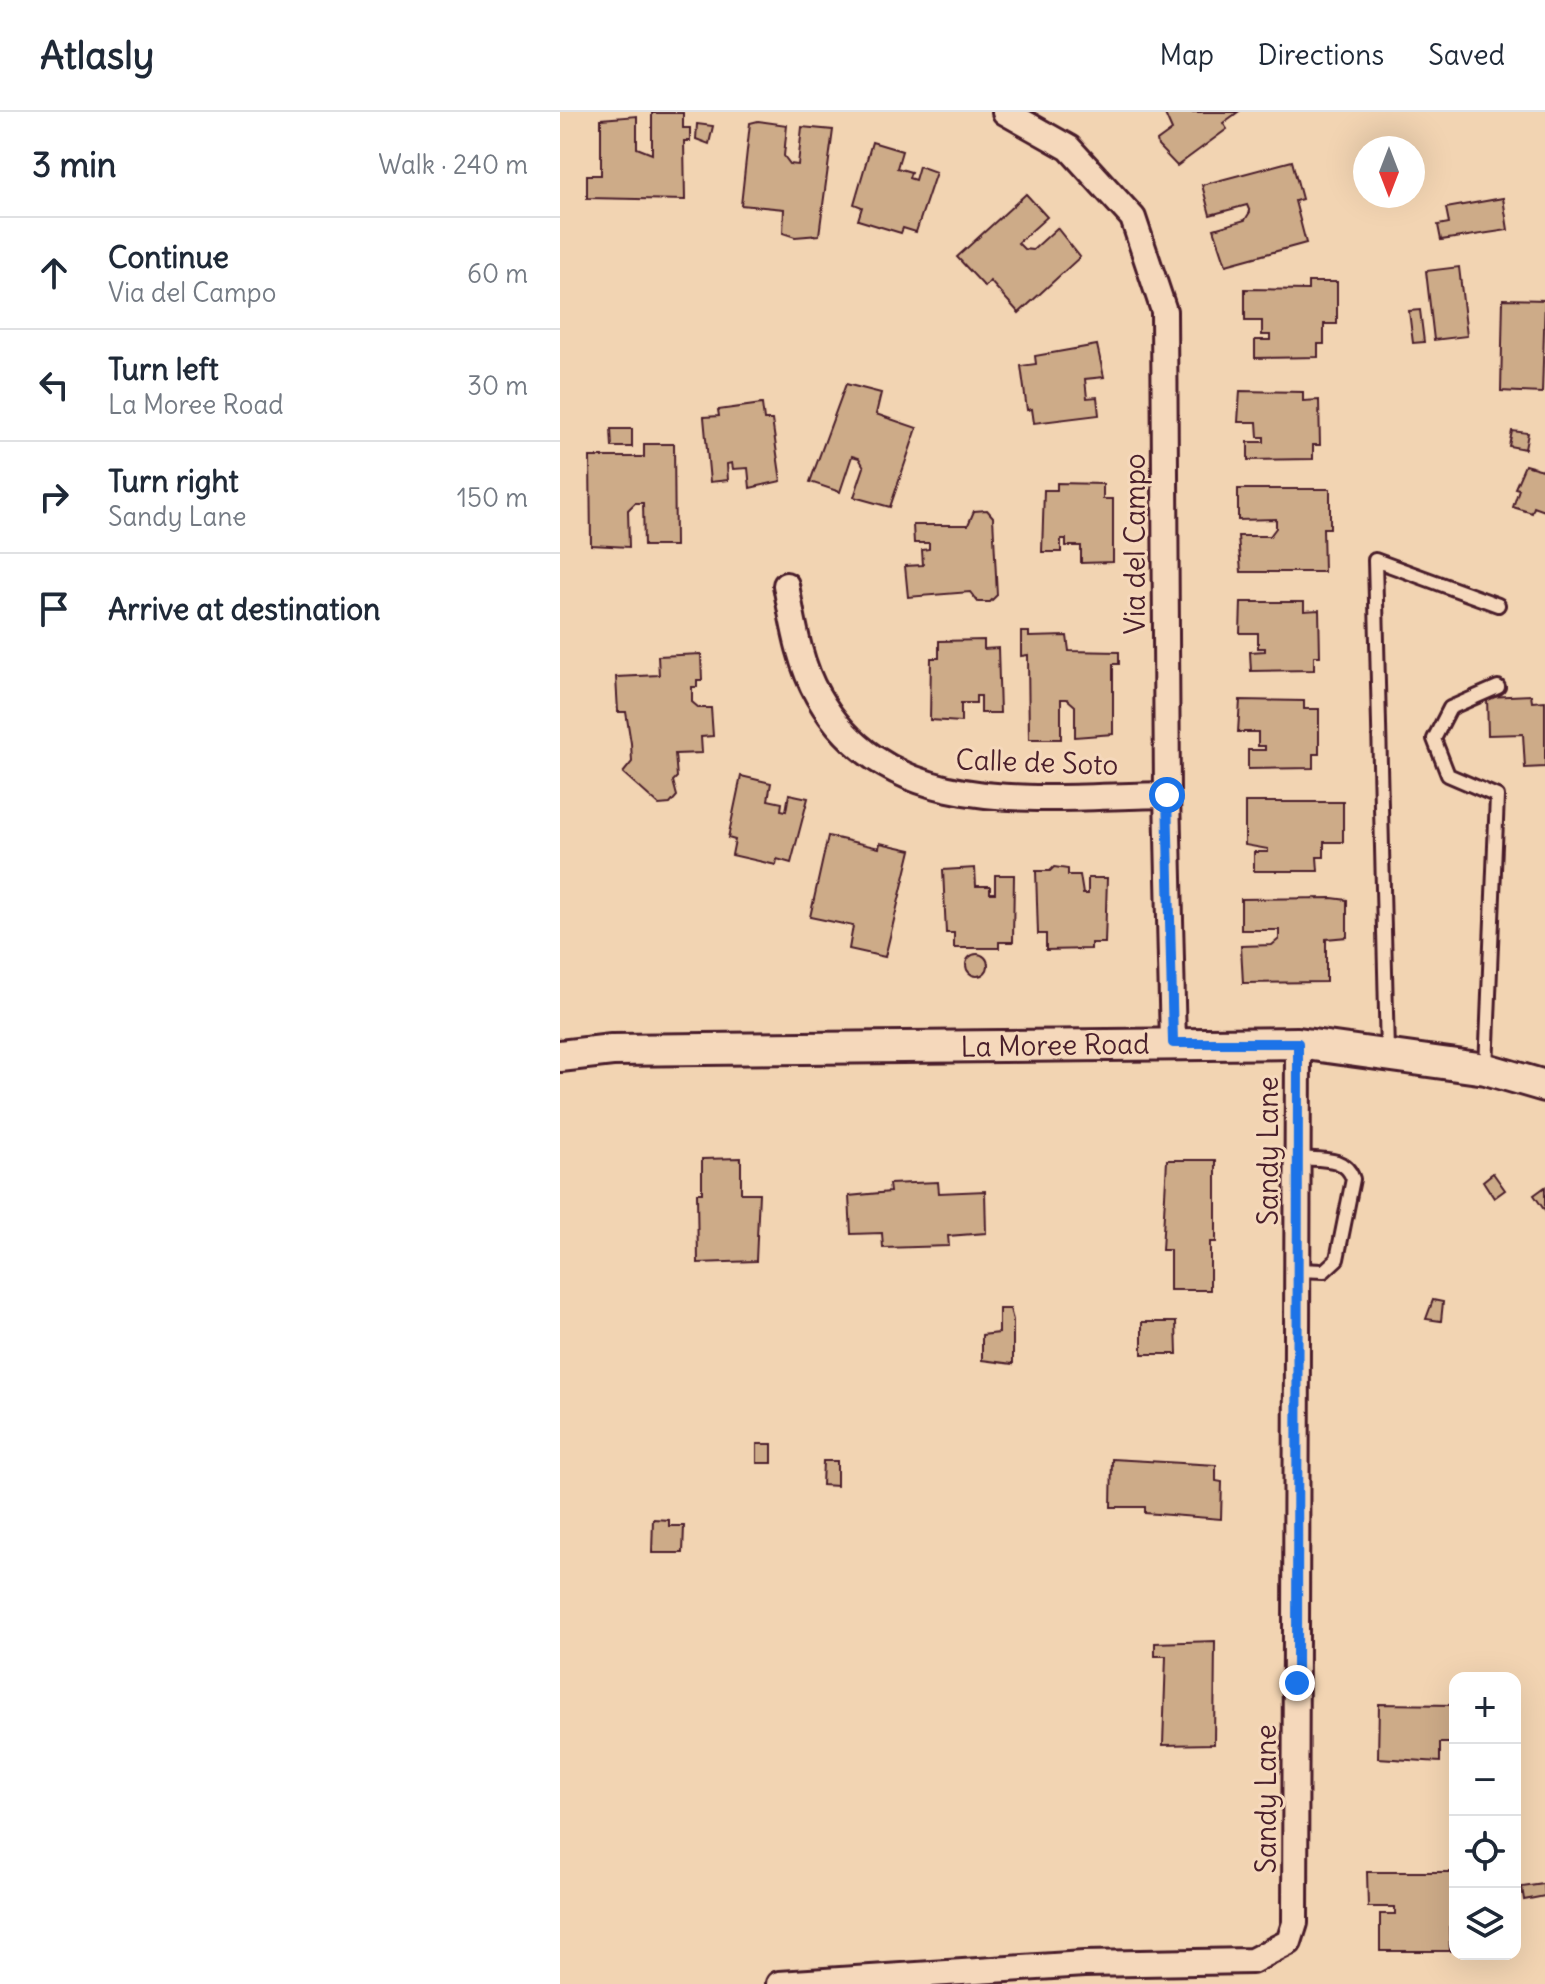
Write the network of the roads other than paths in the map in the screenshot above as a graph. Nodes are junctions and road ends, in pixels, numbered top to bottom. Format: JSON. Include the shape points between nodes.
{"nodes":[{"id":1,"x":1005,"y":112,"type":"edge"},
{"id":2,"x":1044,"y":120,"type":"edge"},
{"id":3,"x":786,"y":585,"type":"dead end"},
{"id":4,"x":1498,"y":605,"type":"dead end"},
{"id":5,"x":1498,"y":687,"type":"dead end"},
{"id":6,"x":1167,"y":795,"type":"junction"},
{"id":7,"x":1173,"y":1043,"type":"junction"},
{"id":8,"x":1298,"y":1043,"type":"junction"},
{"id":9,"x":1387,"y":1053,"type":"junction"},
{"id":10,"x":560,"y":1056,"type":"edge"},
{"id":11,"x":1486,"y":1069,"type":"junction"},
{"id":12,"x":1545,"y":1086,"type":"edge"},
{"id":13,"x":1298,"y":1158,"type":"junction"},
{"id":14,"x":1297,"y":1270,"type":"junction"},
{"id":15,"x":779,"y":1984,"type":"edge"}],
"edges":[{"from":1,"to":2,"type":"street","name":"Via del Campo"},
{"from":2,"to":6,"type":"street","name":"Via del Campo","via":[[1133,218],[1164,311]]},
{"from":3,"to":6,"type":"street","name":"Calle de Soto","via":[[795,638],[816,694],[843,735],[878,764],[958,793]]},
{"from":4,"to":9,"type":"lane","via":[[1375,560]]},
{"from":5,"to":11,"type":"lane","via":[[1450,708],[1434,739],[1448,775],[1497,796]]},
{"from":6,"to":7,"type":"street","name":"Via del Campo"},
{"from":7,"to":8,"type":"street","name":"La Moree Road"},
{"from":7,"to":10,"type":"street","name":"La Moree Road","via":[[612,1050]]},
{"from":8,"to":9,"type":"street","name":"La Moree Road"},
{"from":8,"to":13,"type":"street","name":"Sandy Lane"},
{"from":9,"to":11,"type":"street","name":"La Moree Road"},
{"from":11,"to":12,"type":"street","name":"La Moree Road"},
{"from":13,"to":14,"type":"street","name":"Sandy Lane"},
{"from":13,"to":14,"type":"lane","via":[[1342,1162],[1353,1179],[1337,1259],[1324,1271]]},
{"from":14,"to":15,"type":"street","name":"Sandy Lane","via":[[1295,1923],[1289,1942],[1269,1955],[1241,1962],[1070,1964]]}]}
